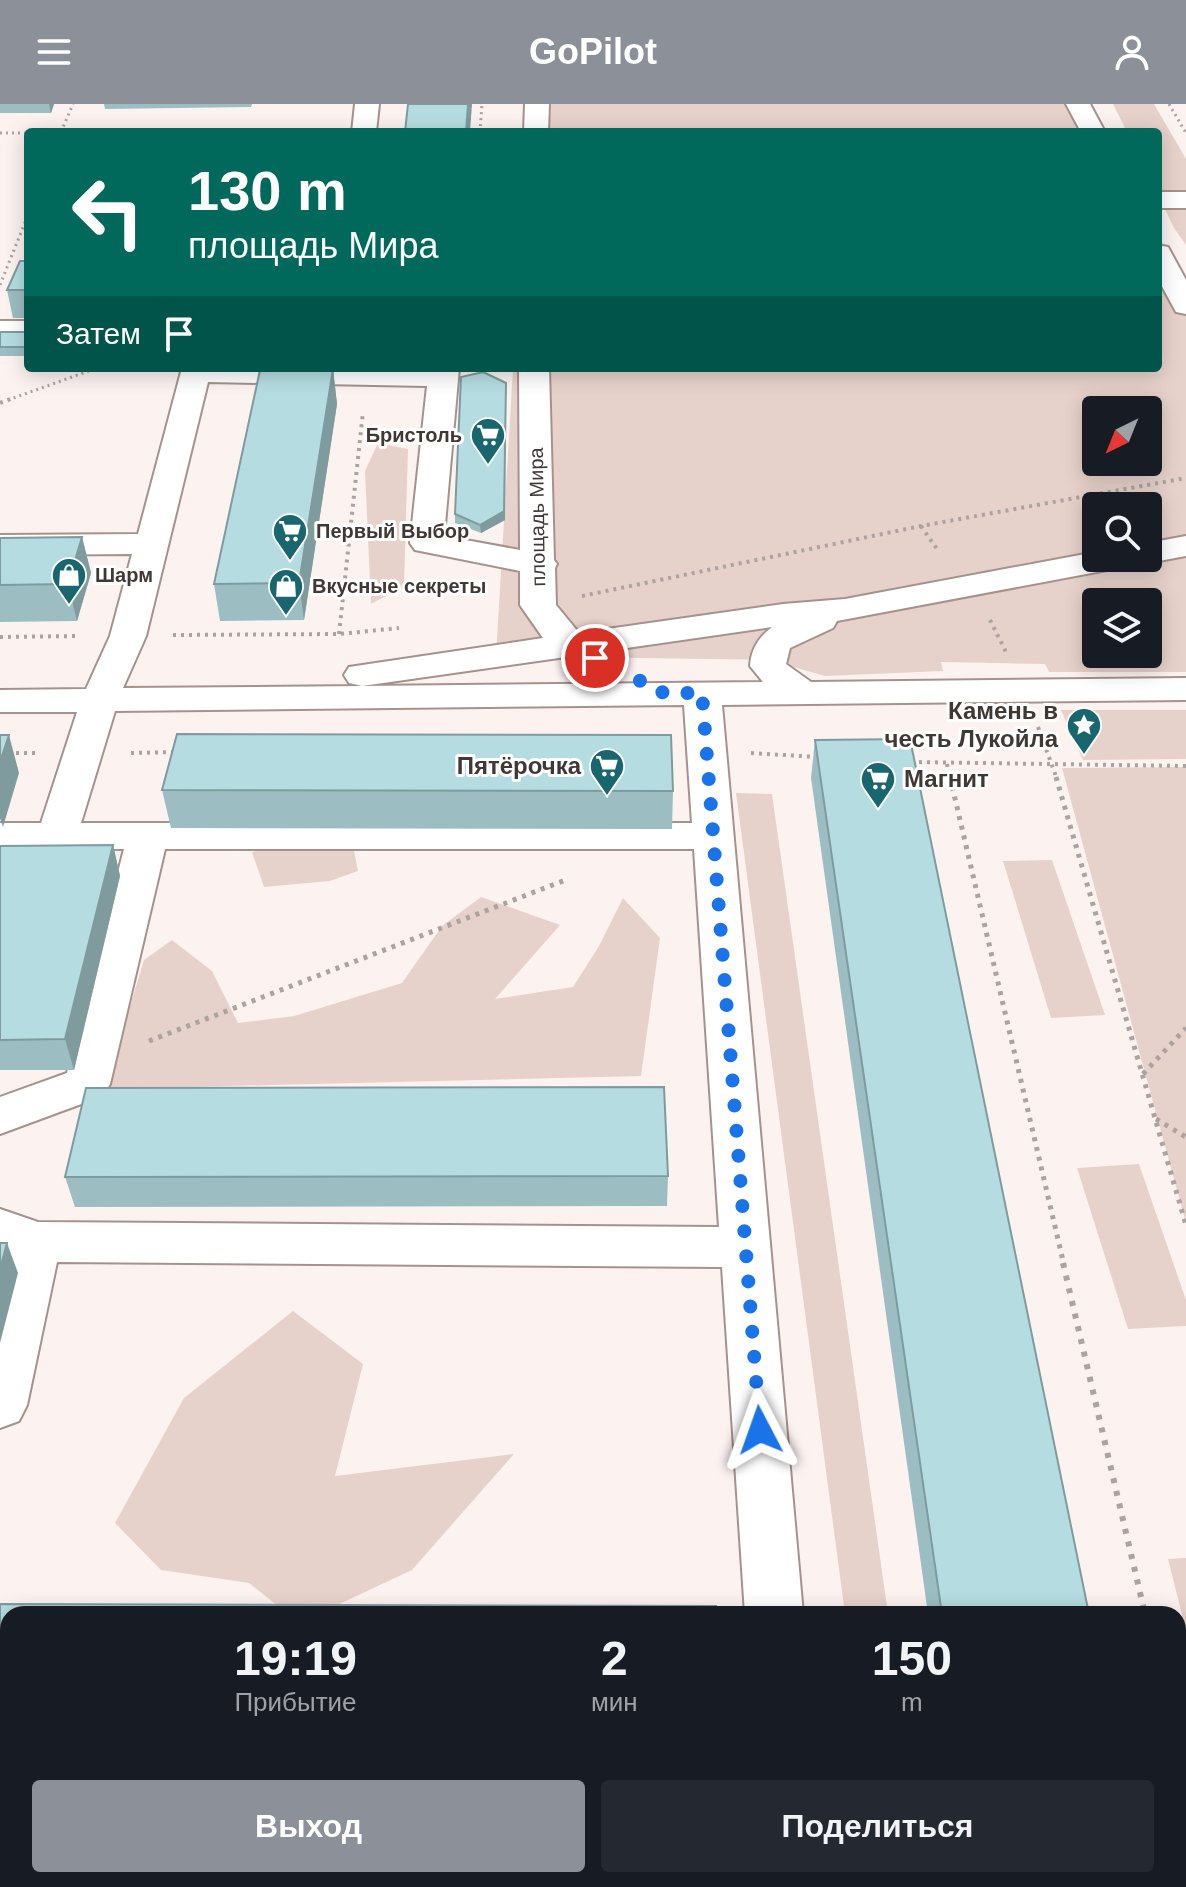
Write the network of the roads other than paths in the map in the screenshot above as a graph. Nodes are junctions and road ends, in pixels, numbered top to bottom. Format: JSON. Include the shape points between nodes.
{"nodes":[{"id":1,"x":367,"y":104,"type":"edge"},
{"id":2,"x":537,"y":104,"type":"edge"},
{"id":3,"x":1078,"y":104,"type":"edge"},
{"id":4,"x":364,"y":128,"type":"edge"},
{"id":5,"x":536,"y":128,"type":"edge"},
{"id":6,"x":1091,"y":128,"type":"edge"},
{"id":7,"x":1162,"y":200,"type":"edge"},
{"id":8,"x":1186,"y":200,"type":"edge"},
{"id":9,"x":1170,"y":264,"type":"edge"},
{"id":10,"x":1186,"y":306,"type":"edge"},
{"id":11,"x":0,"y":330,"type":"edge"},
{"id":12,"x":24,"y":330,"type":"edge"},
{"id":13,"x":195,"y":372,"type":"edge"},
{"id":14,"x":264,"y":372,"type":"edge"},
{"id":15,"x":444,"y":372,"type":"edge"},
{"id":16,"x":534,"y":372,"type":"edge"},
{"id":17,"x":151,"y":544,"type":"junction"},
{"id":18,"x":0,"y":545,"type":"edge"},
{"id":19,"x":1186,"y":546,"type":"edge"},
{"id":20,"x":1162,"y":550,"type":"edge"},
{"id":21,"x":540,"y":564,"type":"junction"},
{"id":22,"x":1082,"y":565,"type":"edge"},
{"id":23,"x":845,"y":610,"type":"junction"},
{"id":24,"x":572,"y":647,"type":"junction"},
{"id":25,"x":1186,"y":689,"type":"edge"},
{"id":26,"x":683,"y":693,"type":"junction"},
{"id":27,"x":806,"y":694,"type":"junction"},
{"id":28,"x":181,"y":700,"type":"junction"},
{"id":29,"x":0,"y":701,"type":"edge"},
{"id":30,"x":99,"y":701,"type":"junction"},
{"id":31,"x":0,"y":836,"type":"edge"},
{"id":32,"x":57,"y":836,"type":"junction"},
{"id":33,"x":148,"y":836,"type":"junction"},
{"id":34,"x":714,"y":836,"type":"junction"},
{"id":35,"x":0,"y":1116,"type":"edge"},
{"id":36,"x":19,"y":1235,"type":"edge"},
{"id":37,"x":745,"y":1247,"type":"junction"},
{"id":38,"x":0,"y":1405,"type":"edge"},
{"id":39,"x":773,"y":1606,"type":"edge"}],
"edges":[{"from":1,"to":4,"type":"street"},
{"from":2,"to":5,"type":"street"},
{"from":3,"to":6,"type":"street"},
{"from":7,"to":8,"type":"street"},
{"from":9,"to":10,"type":"street"},
{"from":11,"to":12,"type":"street"},
{"from":13,"to":17,"type":"street"},
{"from":14,"to":15,"type":"street"},
{"from":15,"to":21,"type":"street","via":[[427,543]]},
{"from":16,"to":21,"type":"street","name":"площадь Мира"},
{"from":17,"to":18,"type":"street"},
{"from":17,"to":30,"type":"street","via":[[128,636]]},
{"from":19,"to":20,"type":"street"},
{"from":21,"to":24,"type":"street","name":"площадь Мира","via":[[538,605],[547,623]]},
{"from":22,"to":23,"type":"street"},
{"from":23,"to":24,"type":"street"},
{"from":23,"to":27,"type":"street","via":[[776,641],[767,654],[768,666],[782,681]]},
{"from":24,"to":26,"type":"street","name":"площадь Мира"},
{"from":24,"to":28,"type":"street"},
{"from":25,"to":27,"type":"street"},
{"from":26,"to":27,"type":"street"},
{"from":26,"to":28,"type":"street"},
{"from":26,"to":34,"type":"street","via":[[707,751]]},
{"from":28,"to":30,"type":"street"},
{"from":29,"to":30,"type":"street"},
{"from":30,"to":32,"type":"street"},
{"from":31,"to":32,"type":"street"},
{"from":32,"to":33,"type":"street"},
{"from":33,"to":34,"type":"street"},
{"from":33,"to":35,"type":"street","via":[[87,1084]]},
{"from":34,"to":37,"type":"street"},
{"from":36,"to":37,"type":"street"},
{"from":36,"to":38,"type":"street"},
{"from":37,"to":39,"type":"street"}]}
